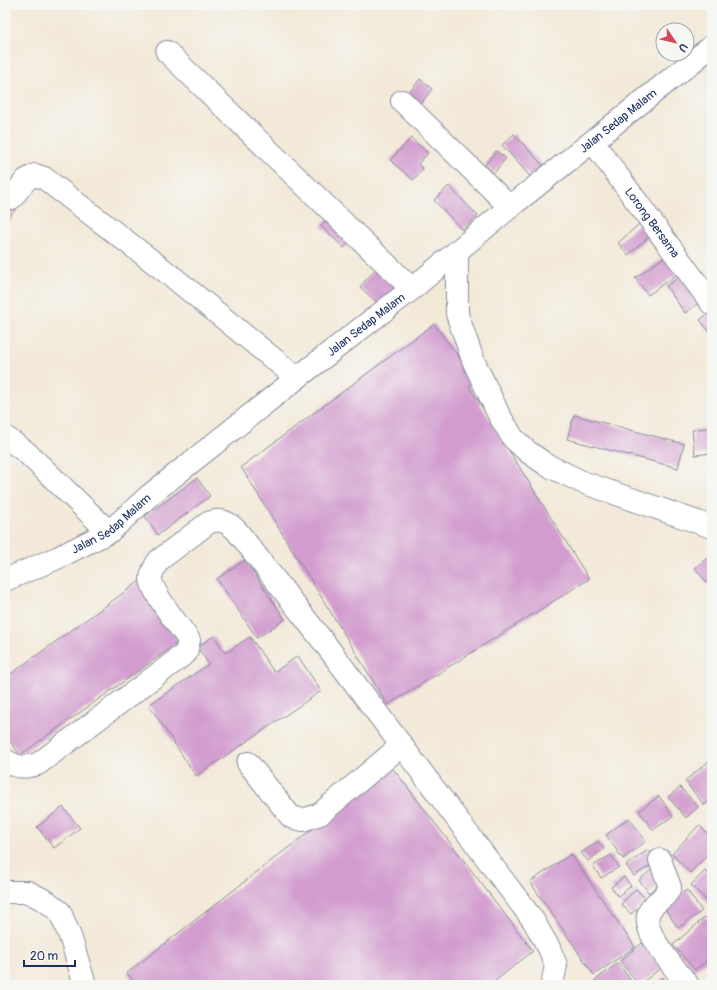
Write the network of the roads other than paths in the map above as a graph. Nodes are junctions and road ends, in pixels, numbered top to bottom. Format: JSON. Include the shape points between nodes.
{"nodes":[{"id":1,"x":712,"y":46,"type":"edge"},
{"id":2,"x":167,"y":52,"type":"dead end"},
{"id":3,"x":402,"y":101,"type":"dead end"},
{"id":4,"x":593,"y":142,"type":"junction"},
{"id":5,"x":12,"y":198,"type":"dead end"},
{"id":6,"x":510,"y":207,"type":"junction"},
{"id":7,"x":456,"y":254,"type":"junction"},
{"id":8,"x":412,"y":289,"type":"junction"},
{"id":9,"x":712,"y":304,"type":"edge"},
{"id":10,"x":297,"y":378,"type":"junction"},
{"id":11,"x":5,"y":437,"type":"edge"},
{"id":12,"x":712,"y":527,"type":"edge"},
{"id":13,"x":109,"y":532,"type":"junction"},
{"id":14,"x":5,"y":580,"type":"edge"},
{"id":15,"x":402,"y":745,"type":"junction"},
{"id":16,"x":5,"y":760,"type":"edge"},
{"id":17,"x":248,"y":763,"type":"dead end"},
{"id":18,"x":660,"y":860,"type":"dead end"},
{"id":19,"x":5,"y":892,"type":"edge"},
{"id":20,"x":85,"y":985,"type":"edge"},
{"id":21,"x":552,"y":985,"type":"edge"},
{"id":22,"x":688,"y":985,"type":"edge"}],
"edges":[{"from":1,"to":4,"type":"street","name":"Jalan Sedap Malam"},
{"from":2,"to":8,"type":"street"},
{"from":3,"to":6,"type":"street"},
{"from":4,"to":6,"type":"street","name":"Jalan Sedap Malam"},
{"from":4,"to":9,"type":"street","name":"Lorong Bersama"},
{"from":5,"to":10,"type":"street","via":[[26,180],[35,175],[44,178],[174,278]]},
{"from":6,"to":7,"type":"street","name":"Jalan Sedap Malam"},
{"from":7,"to":8,"type":"street","name":"Jalan Sedap Malam"},
{"from":7,"to":12,"type":"street","via":[[457,314],[472,360],[498,415],[513,438],[547,465],[582,482]]},
{"from":8,"to":10,"type":"street","name":"Jalan Sedap Malam"},
{"from":10,"to":13,"type":"street","name":"Jalan Sedap Malam","via":[[150,495]]},
{"from":11,"to":13,"type":"street","via":[[26,452]]},
{"from":13,"to":14,"type":"street","name":"Jalan Sedap Malam"},
{"from":15,"to":16,"type":"street","via":[[237,531],[222,520],[215,520],[158,562],[151,578],[154,589],[189,640],[186,653],[38,764],[26,768],[14,766]]},
{"from":15,"to":17,"type":"street","via":[[320,814],[303,820],[291,817]]},
{"from":15,"to":21,"type":"street","via":[[533,920],[556,965]]},
{"from":18,"to":22,"type":"street","via":[[670,887],[666,895],[654,903],[646,920],[652,936]]},
{"from":19,"to":20,"type":"street","via":[[28,892],[60,912]]}]}
